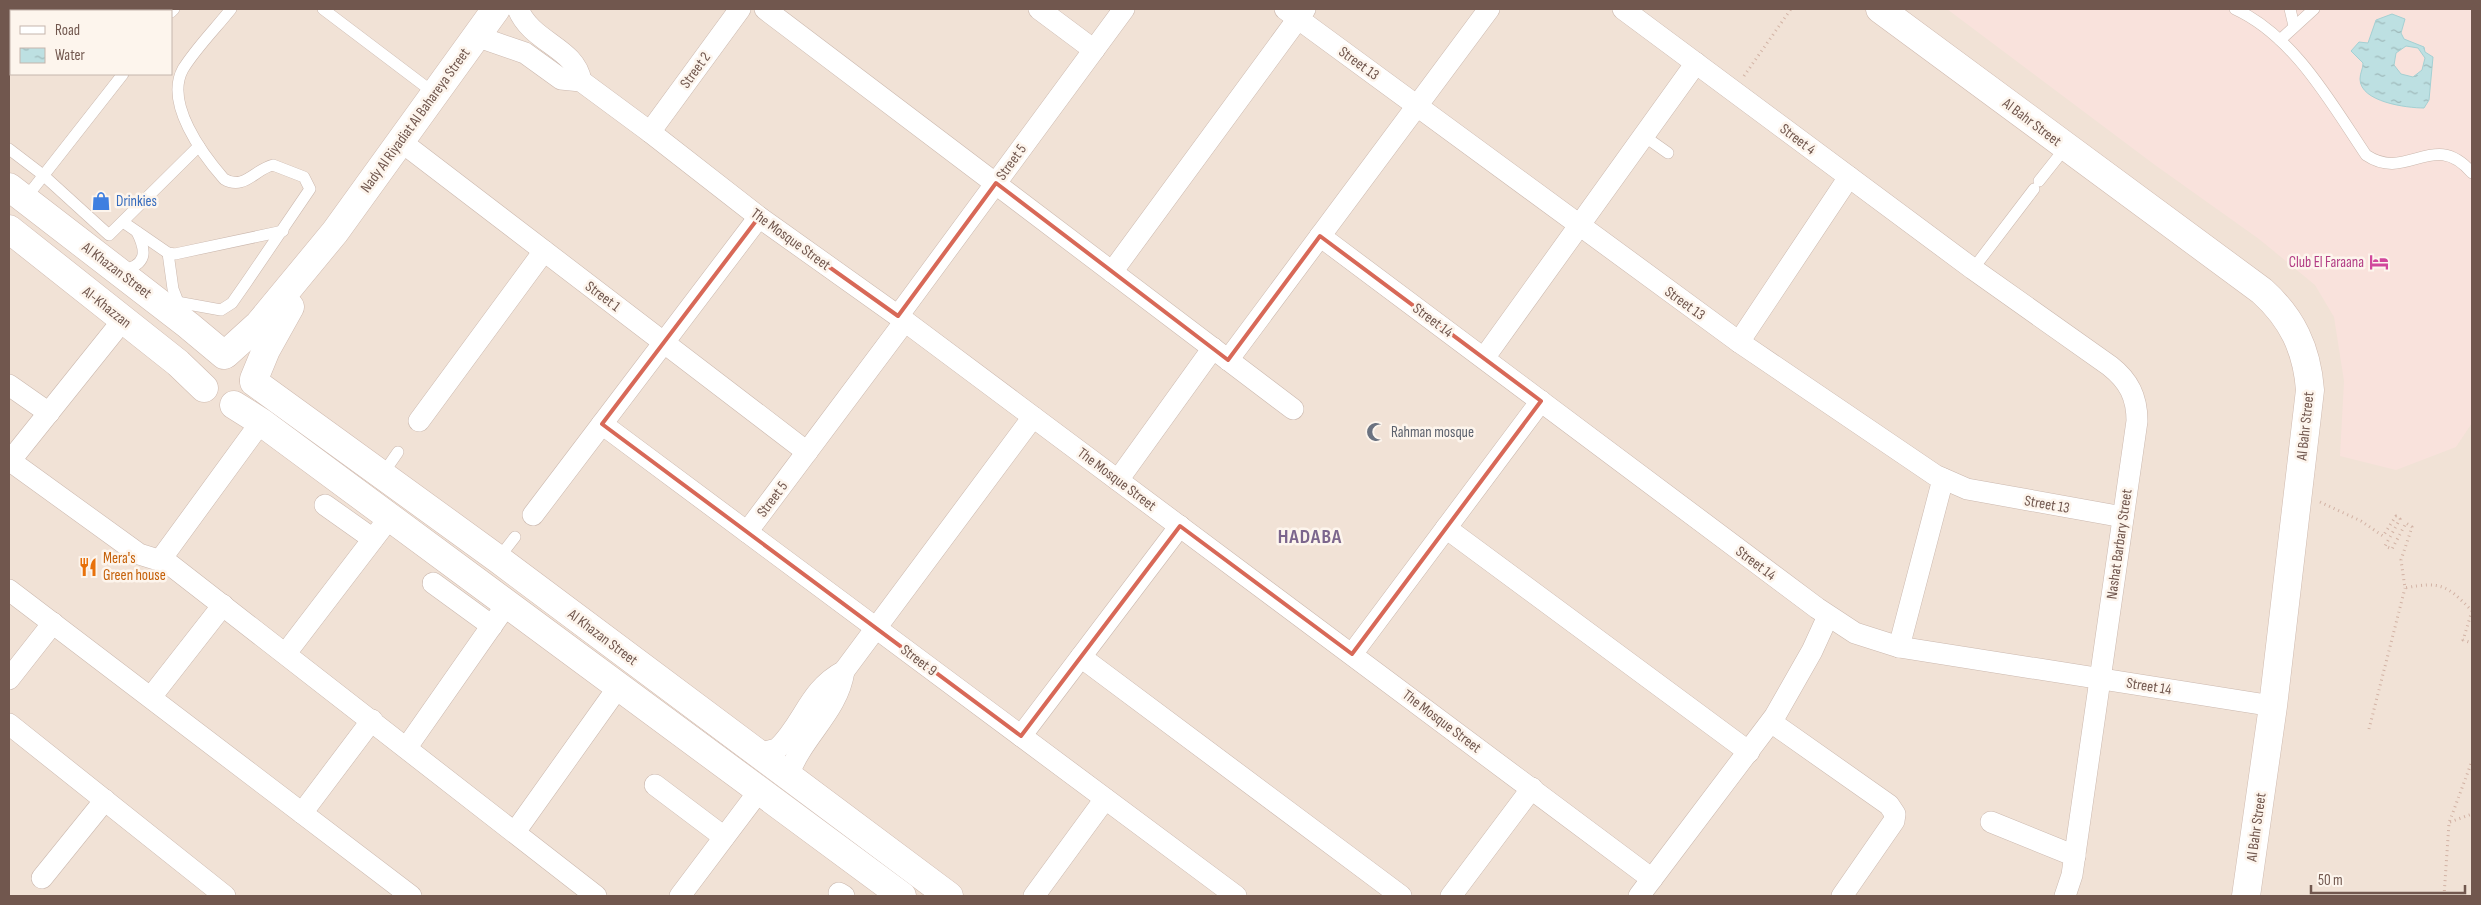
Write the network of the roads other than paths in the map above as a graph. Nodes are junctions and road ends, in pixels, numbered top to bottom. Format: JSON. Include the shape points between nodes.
{"nodes":[{"id":1,"x":231,"y":9,"type":"edge"},
{"id":2,"x":323,"y":9,"type":"edge"},
{"id":3,"x":496,"y":9,"type":"edge"},
{"id":4,"x":518,"y":9,"type":"edge"},
{"id":5,"x":740,"y":9,"type":"edge"},
{"id":6,"x":766,"y":9,"type":"edge"},
{"id":7,"x":1039,"y":9,"type":"edge"},
{"id":8,"x":1124,"y":9,"type":"edge"},
{"id":9,"x":1489,"y":9,"type":"edge"},
{"id":10,"x":1623,"y":9,"type":"edge"},
{"id":11,"x":1880,"y":9,"type":"edge"},
{"id":12,"x":2234,"y":9,"type":"edge"},
{"id":13,"x":2290,"y":9,"type":"edge"},
{"id":14,"x":2314,"y":9,"type":"edge"},
{"id":15,"x":1296,"y":12,"type":"edge"},
{"id":16,"x":2294,"y":26,"type":"junction"},
{"id":17,"x":476,"y":36,"type":"junction"},
{"id":18,"x":2280,"y":40,"type":"junction"},
{"id":19,"x":1094,"y":50,"type":"junction"},
{"id":20,"x":1696,"y":63,"type":"junction"},
{"id":21,"x":122,"y":75,"type":"edge"},
{"id":22,"x":581,"y":82,"type":"junction"},
{"id":23,"x":434,"y":93,"type":"junction"},
{"id":24,"x":1417,"y":106,"type":"junction"},
{"id":25,"x":650,"y":132,"type":"junction"},
{"id":26,"x":1644,"y":136,"type":"junction"},
{"id":27,"x":399,"y":140,"type":"junction"},
{"id":28,"x":199,"y":146,"type":"junction"},
{"id":29,"x":2066,"y":147,"type":"junction"},
{"id":30,"x":9,"y":149,"type":"edge"},
{"id":31,"x":1668,"y":153,"type":"dead end"},
{"id":32,"x":2472,"y":173,"type":"edge"},
{"id":33,"x":44,"y":175,"type":"junction"},
{"id":34,"x":1849,"y":177,"type":"junction"},
{"id":35,"x":996,"y":183,"type":"junction"},
{"id":36,"x":17,"y":193,"type":"edge"},
{"id":37,"x":759,"y":217,"type":"junction"},
{"id":38,"x":123,"y":222,"type":"junction"},
{"id":39,"x":1580,"y":226,"type":"junction"},
{"id":40,"x":9,"y":229,"type":"edge"},
{"id":41,"x":136,"y":230,"type":"junction"},
{"id":42,"x":283,"y":231,"type":"junction"},
{"id":43,"x":335,"y":232,"type":"junction"},
{"id":44,"x":1320,"y":236,"type":"junction"},
{"id":45,"x":544,"y":251,"type":"junction"},
{"id":46,"x":168,"y":253,"type":"junction"},
{"id":47,"x":1973,"y":268,"type":"junction"},
{"id":48,"x":118,"y":271,"type":"junction"},
{"id":49,"x":1112,"y":272,"type":"junction"},
{"id":50,"x":183,"y":313,"type":"junction"},
{"id":51,"x":901,"y":319,"type":"junction"},
{"id":52,"x":123,"y":320,"type":"junction"},
{"id":53,"x":1739,"y":342,"type":"junction"},
{"id":54,"x":664,"y":343,"type":"junction"},
{"id":55,"x":1220,"y":354,"type":"junction"},
{"id":56,"x":225,"y":355,"type":"junction"},
{"id":57,"x":1484,"y":358,"type":"junction"},
{"id":58,"x":254,"y":380,"type":"junction"},
{"id":59,"x":9,"y":385,"type":"edge"},
{"id":60,"x":204,"y":388,"type":"junction"},
{"id":61,"x":1541,"y":401,"type":"junction"},
{"id":62,"x":234,"y":405,"type":"junction"},
{"id":63,"x":1293,"y":409,"type":"dead end"},
{"id":64,"x":48,"y":413,"type":"junction"},
{"id":65,"x":1033,"y":417,"type":"junction"},
{"id":66,"x":419,"y":421,"type":"dead end"},
{"id":67,"x":261,"y":422,"type":"junction"},
{"id":68,"x":602,"y":424,"type":"junction"},
{"id":69,"x":398,"y":452,"type":"dead end"},
{"id":70,"x":807,"y":452,"type":"junction"},
{"id":71,"x":10,"y":461,"type":"edge"},
{"id":72,"x":382,"y":475,"type":"junction"},
{"id":73,"x":1943,"y":479,"type":"junction"},
{"id":74,"x":1118,"y":480,"type":"junction"},
{"id":75,"x":325,"y":505,"type":"dead end"},
{"id":76,"x":533,"y":516,"type":"dead end"},
{"id":77,"x":390,"y":517,"type":"junction"},
{"id":78,"x":2123,"y":517,"type":"junction"},
{"id":79,"x":1180,"y":526,"type":"junction"},
{"id":80,"x":1446,"y":528,"type":"junction"},
{"id":81,"x":746,"y":532,"type":"junction"},
{"id":82,"x":515,"y":537,"type":"dead end"},
{"id":83,"x":373,"y":539,"type":"junction"},
{"id":84,"x":161,"y":559,"type":"junction"},
{"id":85,"x":498,"y":559,"type":"junction"},
{"id":86,"x":433,"y":583,"type":"dead end"},
{"id":87,"x":9,"y":590,"type":"edge"},
{"id":88,"x":507,"y":604,"type":"junction"},
{"id":89,"x":223,"y":605,"type":"junction"},
{"id":90,"x":1828,"y":616,"type":"junction"},
{"id":91,"x":53,"y":623,"type":"junction"},
{"id":92,"x":492,"y":626,"type":"junction"},
{"id":93,"x":876,"y":628,"type":"junction"},
{"id":94,"x":1899,"y":647,"type":"junction"},
{"id":95,"x":286,"y":654,"type":"junction"},
{"id":96,"x":1352,"y":654,"type":"junction"},
{"id":97,"x":1082,"y":657,"type":"junction"},
{"id":98,"x":844,"y":671,"type":"junction"},
{"id":99,"x":2100,"y":678,"type":"junction"},
{"id":100,"x":9,"y":679,"type":"edge"},
{"id":101,"x":619,"y":686,"type":"junction"},
{"id":102,"x":151,"y":698,"type":"junction"},
{"id":103,"x":2273,"y":706,"type":"junction"},
{"id":104,"x":372,"y":720,"type":"junction"},
{"id":105,"x":1771,"y":722,"type":"junction"},
{"id":106,"x":9,"y":724,"type":"edge"},
{"id":107,"x":1021,"y":736,"type":"junction"},
{"id":108,"x":407,"y":747,"type":"junction"},
{"id":109,"x":1749,"y":752,"type":"junction"},
{"id":110,"x":758,"y":754,"type":"junction"},
{"id":111,"x":788,"y":776,"type":"junction"},
{"id":112,"x":655,"y":785,"type":"dead end"},
{"id":113,"x":1532,"y":788,"type":"junction"},
{"id":114,"x":759,"y":791,"type":"junction"},
{"id":115,"x":1105,"y":799,"type":"junction"},
{"id":116,"x":105,"y":800,"type":"junction"},
{"id":117,"x":302,"y":813,"type":"junction"},
{"id":118,"x":1991,"y":822,"type":"dead end"},
{"id":119,"x":515,"y":832,"type":"junction"},
{"id":120,"x":724,"y":837,"type":"junction"},
{"id":121,"x":2075,"y":856,"type":"junction"},
{"id":122,"x":42,"y":878,"type":"dead end"},
{"id":123,"x":1652,"y":878,"type":"junction"},
{"id":124,"x":225,"y":896,"type":"edge"},
{"id":125,"x":411,"y":896,"type":"edge"},
{"id":126,"x":596,"y":896,"type":"edge"},
{"id":127,"x":680,"y":896,"type":"edge"},
{"id":128,"x":902,"y":896,"type":"edge"},
{"id":129,"x":949,"y":896,"type":"edge"},
{"id":130,"x":1034,"y":896,"type":"edge"},
{"id":131,"x":1236,"y":896,"type":"edge"},
{"id":132,"x":1401,"y":896,"type":"edge"},
{"id":133,"x":1451,"y":896,"type":"edge"},
{"id":134,"x":1639,"y":896,"type":"edge"},
{"id":135,"x":1842,"y":896,"type":"edge"},
{"id":136,"x":2065,"y":896,"type":"edge"},
{"id":137,"x":2246,"y":896,"type":"edge"}],
"edges":[{"from":1,"to":28,"type":"lane","via":[[182,70],[178,92],[180,107]]},
{"from":2,"to":23,"type":"lane"},
{"from":3,"to":17,"type":"main road","name":"Nady Al Riyadiat Al Bahareya Street"},
{"from":4,"to":22,"type":"street","name":"The Mosque Street","via":[[530,29],[576,66]]},
{"from":5,"to":25,"type":"street","name":"Street 2"},
{"from":6,"to":35,"type":"street"},
{"from":7,"to":19,"type":"street"},
{"from":8,"to":19,"type":"street","name":"Street 5"},
{"from":9,"to":24,"type":"street"},
{"from":10,"to":20,"type":"street","name":"Street 4"},
{"from":11,"to":29,"type":"main road","name":"Al Bahr Street"},
{"from":12,"to":18,"type":"lane"},
{"from":13,"to":16,"type":"lane"},
{"from":14,"to":16,"type":"lane"},
{"from":15,"to":24,"type":"street","name":"Street 13"},
{"from":15,"to":49,"type":"street"},
{"from":16,"to":18,"type":"lane"},
{"from":17,"to":22,"type":"street","name":"The Mosque Street","via":[[525,53],[567,82]]},
{"from":17,"to":23,"type":"main road","name":"Nady Al Riyadiat Al Bahareya Street"},
{"from":18,"to":32,"type":"lane","via":[[2319,86],[2366,155],[2388,165],[2396,165],[2428,155],[2445,154],[2467,166]]},
{"from":19,"to":35,"type":"street","name":"Street 5"},
{"from":20,"to":26,"type":"street"},
{"from":20,"to":34,"type":"street","name":"Street 4"},
{"from":21,"to":33,"type":"lane"},
{"from":22,"to":25,"type":"street","name":"The Mosque Street"},
{"from":23,"to":27,"type":"main road","name":"Nady Al Riyadiat Al Bahareya Street"},
{"from":24,"to":39,"type":"street","name":"Street 13"},
{"from":24,"to":44,"type":"street"},
{"from":25,"to":37,"type":"street","name":"The Mosque Street"},
{"from":26,"to":31,"type":"lane"},
{"from":26,"to":39,"type":"street"},
{"from":27,"to":43,"type":"main road","name":"Nady Al Riyadiat Al Bahareya Street"},
{"from":27,"to":45,"type":"street","name":"Street 1"},
{"from":28,"to":38,"type":"lane"},
{"from":28,"to":42,"type":"lane","via":[[229,182],[245,181],[273,165],[304,177],[310,189]]},
{"from":29,"to":47,"type":"lane"},
{"from":29,"to":103,"type":"main road","name":"Al Bahr Street","via":[[2262,291],[2294,328],[2306,358],[2310,390]]},
{"from":30,"to":33,"type":"lane"},
{"from":33,"to":36,"type":"lane"},
{"from":33,"to":38,"type":"lane","via":[[108,235]]},
{"from":34,"to":47,"type":"street","name":"Street 4"},
{"from":34,"to":53,"type":"street"},
{"from":35,"to":49,"type":"street"},
{"from":35,"to":51,"type":"street","name":"Street 5"},
{"from":36,"to":48,"type":"main road","name":"Al Khazan Street"},
{"from":37,"to":51,"type":"street","name":"The Mosque Street"},
{"from":37,"to":54,"type":"street"},
{"from":38,"to":41,"type":"lane"},
{"from":39,"to":53,"type":"street","name":"Street 13"},
{"from":39,"to":57,"type":"street"},
{"from":40,"to":52,"type":"main road","name":"Al-Khazzan"},
{"from":41,"to":46,"type":"lane"},
{"from":41,"to":48,"type":"lane","via":[[145,248],[144,254],[132,267]]},
{"from":42,"to":46,"type":"lane","via":[[182,254]]},
{"from":42,"to":50,"type":"lane","via":[[227,307]]},
{"from":43,"to":56,"type":"main road","name":"Nady Al Riyadiat Al Bahareya Street","via":[[259,324]]},
{"from":43,"to":58,"type":"main road","name":"Nady Al Riyadiat Al Bahareya Street","via":[[273,335]]},
{"from":44,"to":55,"type":"street"},
{"from":44,"to":57,"type":"street","name":"Street 14"},
{"from":45,"to":54,"type":"street","name":"Street 1"},
{"from":45,"to":66,"type":"street"},
{"from":46,"to":50,"type":"lane","via":[[172,289]]},
{"from":47,"to":78,"type":"street","name":"Nashat Barbary Street","via":[[2110,366],[2128,384],[2134,396],[2137,421]]},
{"from":48,"to":50,"type":"main road","name":"Al Khazan Street"},
{"from":49,"to":55,"type":"street"},
{"from":50,"to":56,"type":"main road","name":"Al Khazan Street"},
{"from":51,"to":65,"type":"street","name":"The Mosque Street"},
{"from":51,"to":70,"type":"street","name":"Street 5"},
{"from":52,"to":60,"type":"main road","name":"Al-Khazzan"},
{"from":52,"to":64,"type":"street"},
{"from":53,"to":73,"type":"street","name":"Street 13"},
{"from":54,"to":68,"type":"street"},
{"from":54,"to":70,"type":"street","name":"Street 1"},
{"from":55,"to":63,"type":"street"},
{"from":55,"to":74,"type":"street"},
{"from":56,"to":58,"type":"main road","via":[[242,358],[252,371]]},
{"from":56,"to":60,"type":"main road","via":[[210,362],[204,370]]},
{"from":57,"to":61,"type":"street","name":"Street 14"},
{"from":58,"to":62,"type":"main road","via":[[248,397]]},
{"from":58,"to":72,"type":"main road","name":"Al Khazan Street"},
{"from":59,"to":64,"type":"street"},
{"from":60,"to":62,"type":"main road","via":[[207,395],[219,404]]},
{"from":61,"to":80,"type":"street"},
{"from":61,"to":90,"type":"street","name":"Street 14"},
{"from":62,"to":67,"type":"main road","name":"Al Khazan Street"},
{"from":64,"to":71,"type":"street"},
{"from":65,"to":74,"type":"street","name":"The Mosque Street"},
{"from":65,"to":93,"type":"street"},
{"from":67,"to":77,"type":"main road","name":"Al Khazan Street"},
{"from":67,"to":84,"type":"street"},
{"from":68,"to":76,"type":"street"},
{"from":68,"to":81,"type":"street","name":"Street 9"},
{"from":69,"to":72,"type":"lane"},
{"from":70,"to":81,"type":"street","name":"Street 5"},
{"from":71,"to":84,"type":"street","via":[[139,554]]},
{"from":72,"to":85,"type":"main road","name":"Al Khazan Street"},
{"from":73,"to":78,"type":"street","name":"Street 13","via":[[1967,489]]},
{"from":73,"to":94,"type":"street"},
{"from":74,"to":79,"type":"street","name":"The Mosque Street"},
{"from":75,"to":83,"type":"street"},
{"from":77,"to":83,"type":"street"},
{"from":77,"to":88,"type":"main road","name":"Al Khazan Street"},
{"from":78,"to":99,"type":"street","name":"Nashat Barbary Street"},
{"from":79,"to":96,"type":"street","name":"The Mosque Street"},
{"from":79,"to":97,"type":"street"},
{"from":80,"to":96,"type":"street"},
{"from":80,"to":109,"type":"street"},
{"from":81,"to":93,"type":"street","name":"Street 9"},
{"from":82,"to":85,"type":"lane"},
{"from":83,"to":95,"type":"street"},
{"from":84,"to":89,"type":"street"},
{"from":85,"to":110,"type":"main road","name":"Al Khazan Street"},
{"from":86,"to":92,"type":"street"},
{"from":87,"to":91,"type":"street"},
{"from":88,"to":92,"type":"street"},
{"from":88,"to":101,"type":"main road","name":"Al Khazan Street"},
{"from":89,"to":95,"type":"street"},
{"from":89,"to":102,"type":"street"},
{"from":90,"to":94,"type":"street","name":"Street 14","via":[[1855,633]]},
{"from":90,"to":105,"type":"street"},
{"from":91,"to":100,"type":"street"},
{"from":91,"to":102,"type":"street"},
{"from":92,"to":108,"type":"street"},
{"from":93,"to":98,"type":"street"},
{"from":93,"to":107,"type":"street","name":"Street 9"},
{"from":94,"to":99,"type":"street","name":"Street 14"},
{"from":95,"to":104,"type":"street"},
{"from":96,"to":113,"type":"street","name":"The Mosque Street"},
{"from":97,"to":107,"type":"street"},
{"from":97,"to":132,"type":"street"},
{"from":98,"to":110,"type":"street","via":[[815,694],[778,750]]},
{"from":98,"to":111,"type":"street","via":[[835,701],[804,742]]},
{"from":99,"to":103,"type":"street","name":"Street 14"},
{"from":99,"to":121,"type":"street","name":"Nashat Barbary Street"},
{"from":101,"to":114,"type":"main road","name":"Al Khazan Street"},
{"from":101,"to":119,"type":"street"},
{"from":102,"to":117,"type":"street"},
{"from":103,"to":137,"type":"main road","name":"Al Bahr Street"},
{"from":104,"to":108,"type":"street"},
{"from":104,"to":117,"type":"street"},
{"from":105,"to":109,"type":"street"},
{"from":105,"to":135,"type":"street","via":[[1889,805],[1895,814],[1894,822]]},
{"from":106,"to":116,"type":"street"},
{"from":107,"to":115,"type":"street","name":"Street 9"},
{"from":108,"to":119,"type":"street"},
{"from":109,"to":123,"type":"street"},
{"from":110,"to":111,"type":"main road","name":"Al Khazan Street"},
{"from":111,"to":129,"type":"main road","name":"Al Khazan Street"},
{"from":112,"to":120,"type":"street"},
{"from":113,"to":123,"type":"street","name":"The Mosque Street"},
{"from":113,"to":133,"type":"street"},
{"from":114,"to":120,"type":"street"},
{"from":114,"to":128,"type":"main road","name":"Al Khazan Street"},
{"from":115,"to":130,"type":"street"},
{"from":115,"to":131,"type":"street","name":"Street 9"},
{"from":116,"to":122,"type":"street"},
{"from":116,"to":124,"type":"street"},
{"from":117,"to":125,"type":"street"},
{"from":118,"to":121,"type":"street"},
{"from":119,"to":126,"type":"street"},
{"from":120,"to":127,"type":"street"},
{"from":121,"to":136,"type":"street","name":"Nashat Barbary Street"},
{"from":123,"to":134,"type":"street"}]}
